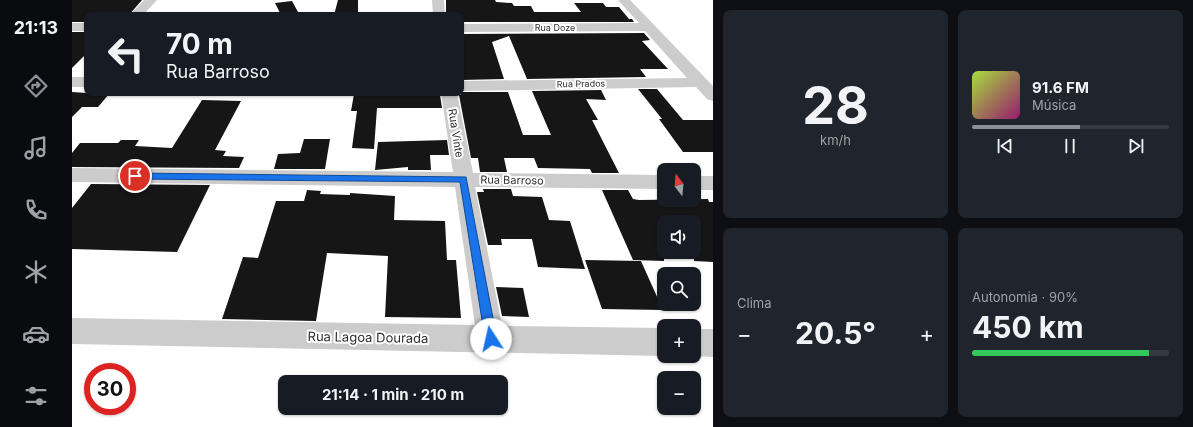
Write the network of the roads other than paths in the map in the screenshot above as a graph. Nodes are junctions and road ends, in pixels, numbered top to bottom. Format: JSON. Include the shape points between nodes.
{"nodes":[{"id":1,"x":151,"y":0,"type":"edge"},
{"id":2,"x":438,"y":0,"type":"edge"},
{"id":3,"x":624,"y":0,"type":"edge"},
{"id":4,"x":139,"y":12,"type":"edge"},
{"id":5,"x":439,"y":12,"type":"edge"},
{"id":6,"x":72,"y":27,"type":"edge"},
{"id":7,"x":84,"y":27,"type":"edge"},
{"id":8,"x":650,"y":27,"type":"junction"},
{"id":9,"x":464,"y":28,"type":"edge"},
{"id":10,"x":72,"y":82,"type":"edge"},
{"id":11,"x":84,"y":82,"type":"edge"},
{"id":12,"x":700,"y":82,"type":"junction"},
{"id":13,"x":464,"y":86,"type":"edge"},
{"id":14,"x":449,"y":96,"type":"edge"},
{"id":15,"x":713,"y":96,"type":"edge"},
{"id":16,"x":72,"y":175,"type":"edge"},
{"id":17,"x":463,"y":179,"type":"junction"},
{"id":18,"x":657,"y":182,"type":"edge"},
{"id":19,"x":701,"y":183,"type":"edge"},
{"id":20,"x":713,"y":183,"type":"edge"},
{"id":21,"x":72,"y":331,"type":"edge"},
{"id":22,"x":491,"y":339,"type":"junction"},
{"id":23,"x":657,"y":342,"type":"edge"},
{"id":24,"x":701,"y":343,"type":"edge"},
{"id":25,"x":713,"y":343,"type":"edge"}],
"edges":[{"from":1,"to":4,"type":"street"},
{"from":2,"to":5,"type":"street"},
{"from":3,"to":8,"type":"street"},
{"from":6,"to":7,"type":"street"},
{"from":8,"to":9,"type":"street","name":"Rua Doze"},
{"from":8,"to":12,"type":"street"},
{"from":10,"to":11,"type":"street"},
{"from":12,"to":13,"type":"street","name":"Rua Prados"},
{"from":12,"to":15,"type":"street"},
{"from":14,"to":17,"type":"street","name":"Rua Vinte"},
{"from":16,"to":17,"type":"street","name":"Rua Barroso"},
{"from":17,"to":18,"type":"street","name":"Rua Barroso"},
{"from":17,"to":22,"type":"street","name":"Rua Vinte"},
{"from":19,"to":20,"type":"street"},
{"from":21,"to":22,"type":"street","name":"Rua Lagoa Dourada"},
{"from":22,"to":23,"type":"street","name":"Rua Lagoa Dourada"},
{"from":24,"to":25,"type":"street"}]}
